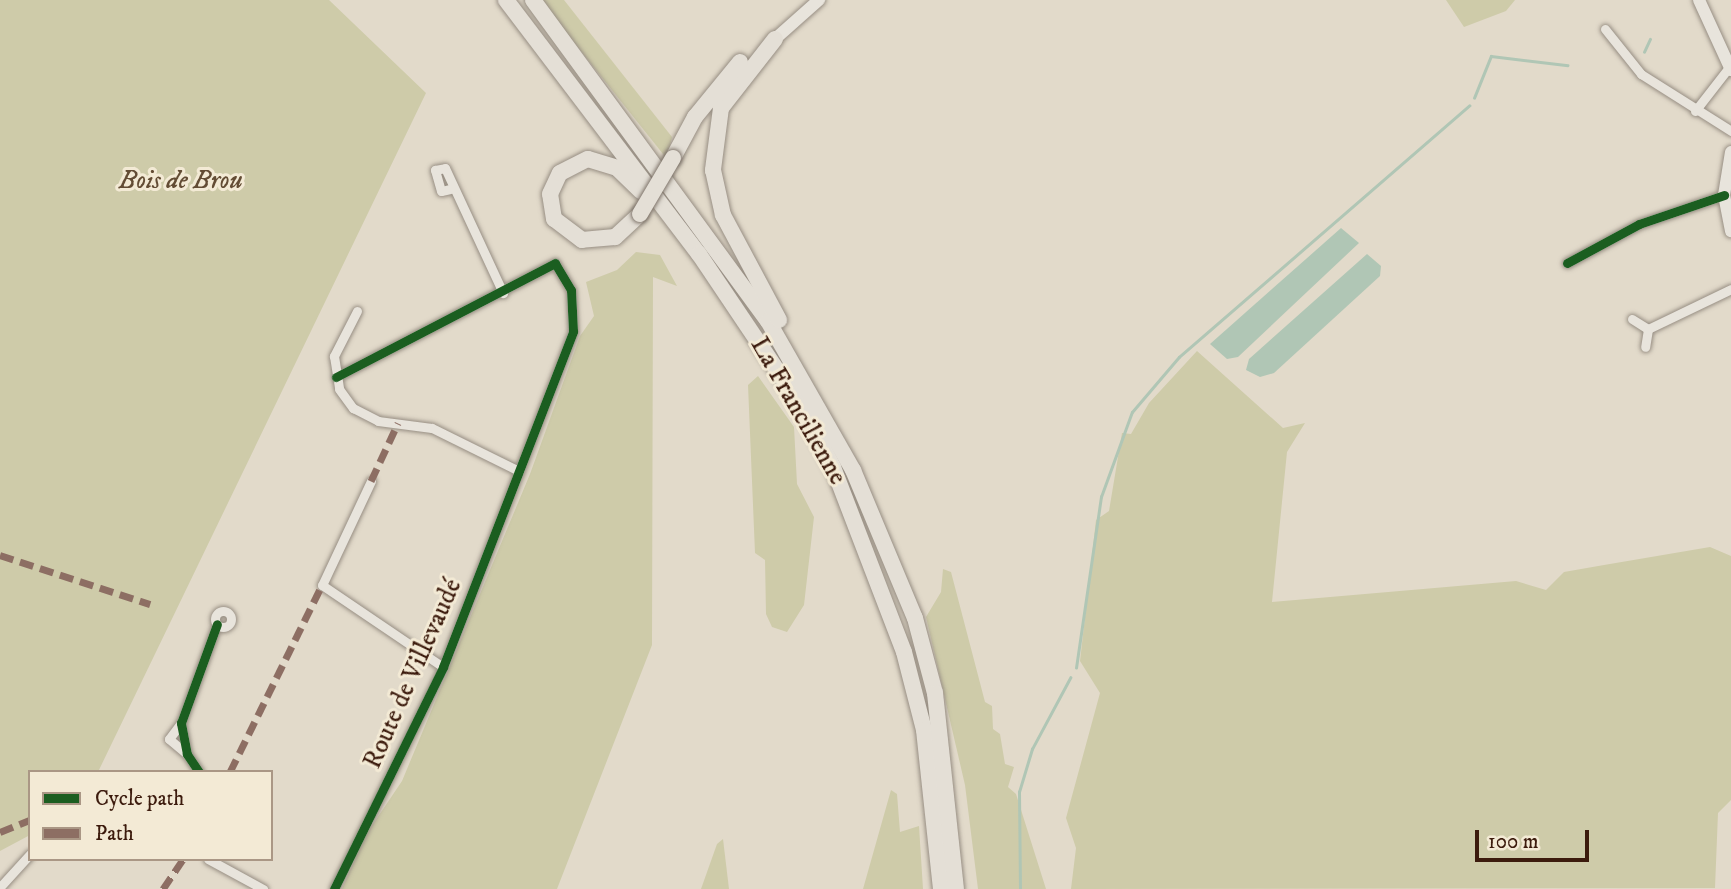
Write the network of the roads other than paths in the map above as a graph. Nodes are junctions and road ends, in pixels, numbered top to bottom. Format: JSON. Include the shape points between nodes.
{"nodes":[{"id":1,"x":506,"y":0,"type":"edge"},
{"id":2,"x":533,"y":0,"type":"edge"},
{"id":3,"x":809,"y":0,"type":"edge"},
{"id":4,"x":819,"y":0,"type":"edge"},
{"id":5,"x":1699,"y":0,"type":"edge"},
{"id":6,"x":1605,"y":29,"type":"dead end"},
{"id":7,"x":772,"y":36,"type":"junction"},
{"id":8,"x":1730,"y":68,"type":"edge"},
{"id":9,"x":1695,"y":111,"type":"junction"},
{"id":10,"x":1731,"y":131,"type":"edge"},
{"id":11,"x":1731,"y":152,"type":"edge"},
{"id":12,"x":450,"y":189,"type":"dead end"},
{"id":13,"x":1724,"y":195,"type":"junction"},
{"id":14,"x":661,"y":201,"type":"junction"},
{"id":15,"x":1731,"y":231,"type":"edge"},
{"id":16,"x":1567,"y":263,"type":"dead end"},
{"id":17,"x":1731,"y":289,"type":"edge"},
{"id":18,"x":503,"y":292,"type":"junction"},
{"id":19,"x":357,"y":311,"type":"dead end"},
{"id":20,"x":1632,"y":319,"type":"dead end"},
{"id":21,"x":1648,"y":329,"type":"junction"},
{"id":22,"x":1644,"y":348,"type":"dead end"},
{"id":23,"x":336,"y":377,"type":"junction"},
{"id":24,"x":802,"y":377,"type":"junction"},
{"id":25,"x":519,"y":471,"type":"junction"},
{"id":26,"x":371,"y":481,"type":"dead end"},
{"id":27,"x":217,"y":624,"type":"dead end"},
{"id":28,"x":443,"y":667,"type":"junction"},
{"id":29,"x":198,"y":770,"type":"edge"},
{"id":30,"x":28,"y":857,"type":"edge"},
{"id":31,"x":212,"y":861,"type":"edge"},
{"id":32,"x":0,"y":887,"type":"edge"},
{"id":33,"x":263,"y":889,"type":"edge"},
{"id":34,"x":334,"y":889,"type":"edge"},
{"id":35,"x":941,"y":889,"type":"edge"},
{"id":36,"x":956,"y":889,"type":"edge"}],
"edges":[{"from":1,"to":14,"type":"highway","name":"La Francilienne"},
{"from":2,"to":24,"type":"highway","name":"La Francilienne","via":[[753,299]]},
{"from":3,"to":7,"type":"main road"},
{"from":4,"to":7,"type":"main road"},
{"from":5,"to":8,"type":"main road"},
{"from":6,"to":9,"type":"street","via":[[1641,74]]},
{"from":7,"to":14,"type":"highway","bridge":true,"via":[[709,98],[673,158],[640,214],[615,237],[576,239],[554,219],[551,187],[568,166],[599,160]]},
{"from":7,"to":24,"type":"highway","via":[[721,108],[713,170],[723,215],[802,362]]},
{"from":8,"to":9,"type":"street"},
{"from":9,"to":10,"type":"street"},
{"from":11,"to":13,"type":"main road"},
{"from":12,"to":18,"type":"street"},
{"from":13,"to":15,"type":"main road"},
{"from":13,"to":16,"type":"street","via":[[1639,224]]},
{"from":14,"to":35,"type":"highway","name":"La Francilienne","via":[[802,406],[855,515],[904,652],[923,730]]},
{"from":17,"to":21,"type":"street"},
{"from":18,"to":23,"type":"street"},
{"from":18,"to":25,"type":"street","name":"Route de Villevaudé","via":[[555,263],[575,303],[573,331]]},
{"from":19,"to":23,"type":"street","via":[[334,356]]},
{"from":20,"to":21,"type":"street"},
{"from":21,"to":22,"type":"street"},
{"from":23,"to":25,"type":"street","via":[[345,400],[364,416],[432,428]]},
{"from":24,"to":36,"type":"highway","name":"La Francilienne","via":[[853,470],[915,618],[947,771]]},
{"from":25,"to":28,"type":"street","name":"Route de Villevaudé"},
{"from":26,"to":28,"type":"street","via":[[322,584]]},
{"from":27,"to":29,"type":"street","via":[[181,723],[169,739]]},
{"from":28,"to":34,"type":"street","name":"Route de Villevaudé"},
{"from":30,"to":32,"type":"street"},
{"from":31,"to":33,"type":"street"}]}
